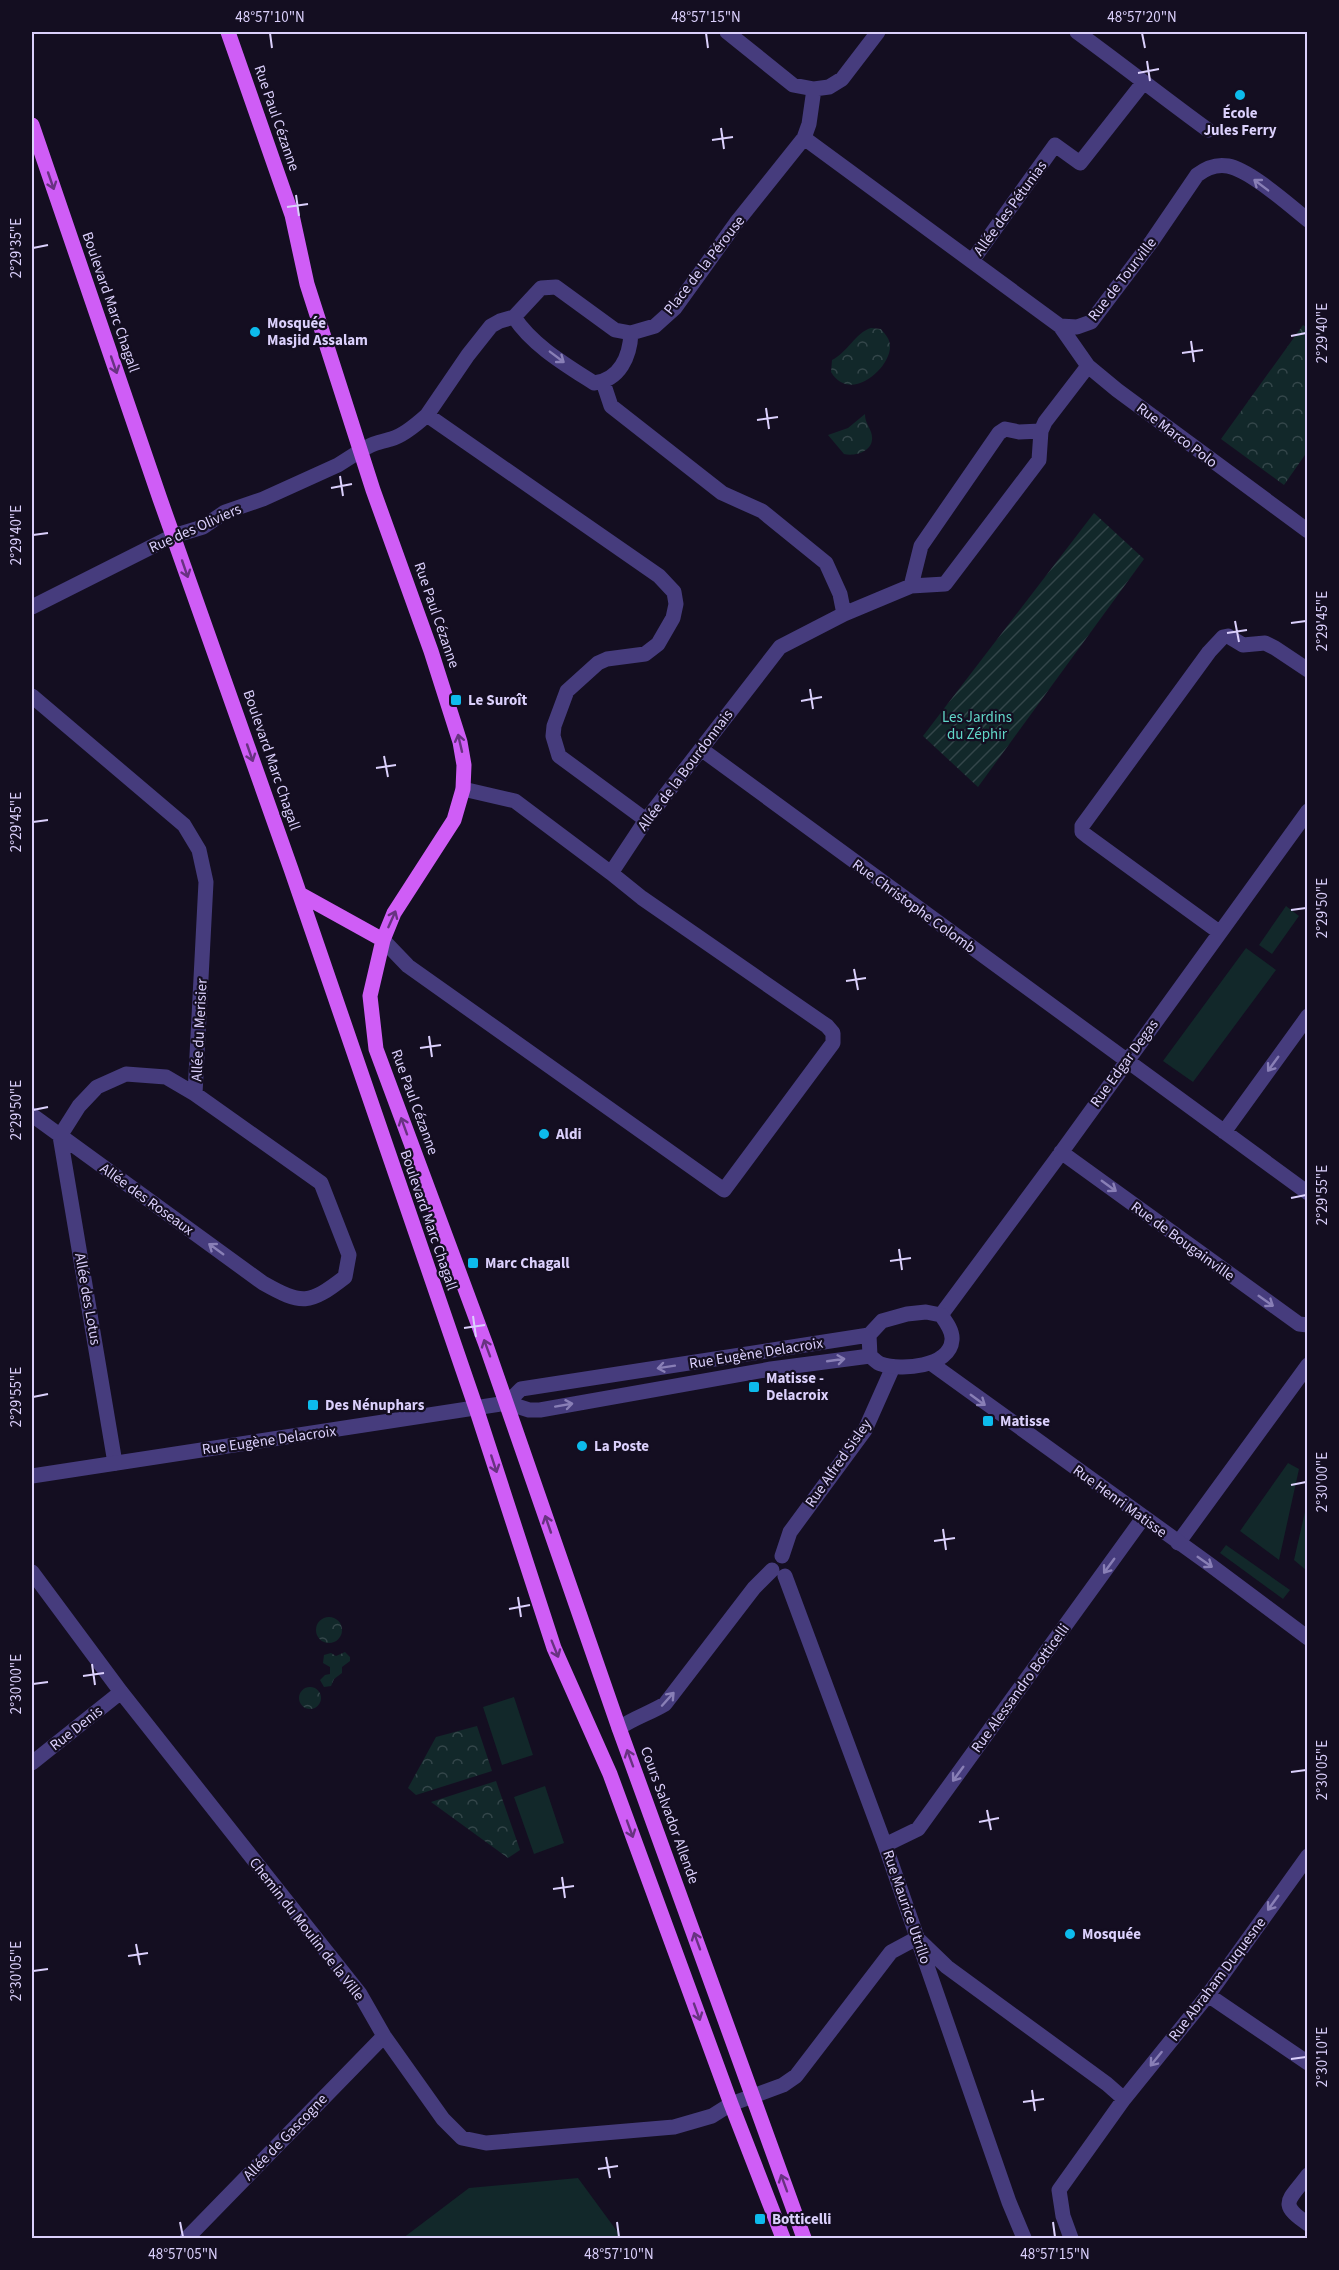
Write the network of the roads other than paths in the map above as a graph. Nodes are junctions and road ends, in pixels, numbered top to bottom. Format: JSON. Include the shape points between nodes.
{"nodes":[{"id":1,"x":228,"y":32,"type":"edge"},
{"id":2,"x":727,"y":32,"type":"edge"},
{"id":3,"x":878,"y":32,"type":"edge"},
{"id":4,"x":1077,"y":32,"type":"edge"},
{"id":5,"x":1143,"y":83,"type":"junction"},
{"id":6,"x":814,"y":89,"type":"junction"},
{"id":7,"x":32,"y":126,"type":"edge"},
{"id":8,"x":1208,"y":130,"type":"dead end"},
{"id":9,"x":804,"y":138,"type":"junction"},
{"id":10,"x":1308,"y":220,"type":"edge"},
{"id":11,"x":972,"y":261,"type":"junction"},
{"id":12,"x":514,"y":317,"type":"junction"},
{"id":13,"x":1060,"y":326,"type":"junction"},
{"id":14,"x":631,"y":333,"type":"junction"},
{"id":15,"x":1088,"y":366,"type":"junction"},
{"id":16,"x":603,"y":382,"type":"junction"},
{"id":17,"x":427,"y":416,"type":"junction"},
{"id":18,"x":1041,"y":431,"type":"junction"},
{"id":19,"x":360,"y":451,"type":"junction"},
{"id":20,"x":1308,"y":531,"type":"edge"},
{"id":21,"x":173,"y":536,"type":"junction"},
{"id":22,"x":911,"y":586,"type":"junction"},
{"id":23,"x":32,"y":607,"type":"edge"},
{"id":24,"x":844,"y":614,"type":"junction"},
{"id":25,"x":1308,"y":670,"type":"edge"},
{"id":26,"x":32,"y":696,"type":"edge"},
{"id":27,"x":701,"y":749,"type":"junction"},
{"id":28,"x":463,"y":789,"type":"junction"},
{"id":29,"x":1308,"y":811,"type":"edge"},
{"id":30,"x":646,"y":820,"type":"junction"},
{"id":31,"x":611,"y":873,"type":"junction"},
{"id":32,"x":300,"y":894,"type":"junction"},
{"id":33,"x":1219,"y":932,"type":"junction"},
{"id":34,"x":383,"y":940,"type":"junction"},
{"id":35,"x":1308,"y":1016,"type":"edge"},
{"id":36,"x":1126,"y":1062,"type":"junction"},
{"id":37,"x":195,"y":1094,"type":"junction"},
{"id":38,"x":32,"y":1115,"type":"edge"},
{"id":39,"x":1224,"y":1132,"type":"junction"},
{"id":40,"x":60,"y":1136,"type":"junction"},
{"id":41,"x":1061,"y":1152,"type":"junction"},
{"id":42,"x":1308,"y":1193,"type":"edge"},
{"id":43,"x":263,"y":1283,"type":"joint"},
{"id":44,"x":941,"y":1315,"type":"junction"},
{"id":45,"x":1308,"y":1325,"type":"edge"},
{"id":46,"x":869,"y":1335,"type":"junction"},
{"id":47,"x":870,"y":1356,"type":"junction"},
{"id":48,"x":932,"y":1364,"type":"junction"},
{"id":49,"x":1308,"y":1365,"type":"edge"},
{"id":50,"x":893,"y":1367,"type":"junction"},
{"id":51,"x":507,"y":1403,"type":"junction"},
{"id":52,"x":476,"y":1408,"type":"junction"},
{"id":53,"x":115,"y":1463,"type":"junction"},
{"id":54,"x":32,"y":1476,"type":"edge"},
{"id":55,"x":1143,"y":1518,"type":"junction"},
{"id":56,"x":1178,"y":1543,"type":"junction"},
{"id":57,"x":782,"y":1556,"type":"joint"},
{"id":58,"x":32,"y":1572,"type":"edge"},
{"id":59,"x":778,"y":1573,"type":"junction"},
{"id":60,"x":1308,"y":1638,"type":"edge"},
{"id":61,"x":121,"y":1692,"type":"junction"},
{"id":62,"x":619,"y":1728,"type":"junction"},
{"id":63,"x":32,"y":1763,"type":"edge"},
{"id":64,"x":885,"y":1845,"type":"junction"},
{"id":65,"x":1308,"y":1856,"type":"edge"},
{"id":66,"x":917,"y":1938,"type":"junction"},
{"id":67,"x":1208,"y":1995,"type":"junction"},
{"id":68,"x":384,"y":2036,"type":"junction"},
{"id":69,"x":1308,"y":2063,"type":"edge"},
{"id":70,"x":753,"y":2095,"type":"junction"},
{"id":71,"x":1124,"y":2099,"type":"junction"},
{"id":72,"x":731,"y":2104,"type":"junction"},
{"id":73,"x":1308,"y":2175,"type":"edge"},
{"id":74,"x":1308,"y":2224,"type":"edge"},
{"id":75,"x":188,"y":2238,"type":"edge"},
{"id":76,"x":783,"y":2238,"type":"edge"},
{"id":77,"x":804,"y":2238,"type":"edge"},
{"id":78,"x":1024,"y":2238,"type":"edge"},
{"id":79,"x":1071,"y":2238,"type":"edge"}],
"edges":[{"from":1,"to":19,"type":"main road","name":"Rue Paul Cézanne","via":[[292,215],[307,284]]},
{"from":2,"to":6,"type":"street","via":[[793,85]]},
{"from":3,"to":6,"type":"street","via":[[842,80]]},
{"from":4,"to":5,"type":"street"},
{"from":5,"to":8,"type":"street"},
{"from":5,"to":11,"type":"street","name":"Allée des Pétunias","via":[[1080,163],[1055,145]]},
{"from":6,"to":9,"type":"street","name":"Place de la Pérouse"},
{"from":7,"to":21,"type":"main road","name":"Boulevard Marc Chagall","one_way":true},
{"from":9,"to":11,"type":"street"},
{"from":9,"to":14,"type":"street","name":"Place de la Pérouse","via":[[675,308],[655,326]]},
{"from":10,"to":13,"type":"street","name":"Rue de Tourville","one_way":true,"via":[[1245,173],[1222,165],[1203,170],[1091,322],[1077,327]]},
{"from":11,"to":13,"type":"street"},
{"from":12,"to":14,"type":"street","via":[[541,288],[556,286],[615,330]]},
{"from":12,"to":16,"type":"street","one_way":true,"via":[[562,361],[594,382]]},
{"from":12,"to":17,"type":"street","via":[[491,326]]},
{"from":13,"to":15,"type":"street","name":"Rue Marco Polo"},
{"from":14,"to":16,"type":"street","via":[[629,354],[613,377]]},
{"from":15,"to":18,"type":"street","name":"Allée de la Bourdonnais"},
{"from":15,"to":20,"type":"street","name":"Rue Marco Polo"},
{"from":16,"to":24,"type":"street","via":[[611,406],[723,493],[762,511],[826,563]]},
{"from":17,"to":19,"type":"street","name":"Rue des Oliviers","via":[[392,439],[378,441]]},
{"from":17,"to":30,"type":"street","via":[[659,576],[674,592],[673,618],[658,644],[645,654],[598,663],[567,691],[554,726],[559,756]]},
{"from":18,"to":22,"type":"street","name":"Allée de la Bourdonnais","via":[[1039,460],[945,584]]},
{"from":18,"to":22,"type":"street","via":[[1005,429],[999,433],[921,546]]},
{"from":19,"to":21,"type":"street","name":"Rue des Oliviers","via":[[263,499],[225,512],[203,527]]},
{"from":28,"to":19,"type":"main road","name":"Rue Paul Cézanne","one_way":true,"via":[[460,742]]},
{"from":21,"to":23,"type":"street","name":"Rue des Oliviers"},
{"from":21,"to":32,"type":"main road","name":"Boulevard Marc Chagall","one_way":true},
{"from":22,"to":24,"type":"street","name":"Allée de la Bourdonnais"},
{"from":24,"to":27,"type":"street","name":"Allée de la Bourdonnais","via":[[780,647]]},
{"from":25,"to":33,"type":"street","via":[[1265,643],[1243,645],[1223,637],[1082,826],[1087,836]]},
{"from":26,"to":37,"type":"street","name":"Allée du Merisier","via":[[184,825],[199,850],[206,882]]},
{"from":27,"to":30,"type":"street","name":"Allée de la Bourdonnais"},
{"from":27,"to":36,"type":"street","name":"Rue Christophe Colomb"},
{"from":28,"to":31,"type":"street","via":[[515,801]]},
{"from":34,"to":28,"type":"main road","name":"Rue Paul Cézanne","one_way":true,"via":[[394,913],[454,820]]},
{"from":29,"to":33,"type":"street","name":"Rue Edgar Degas"},
{"from":30,"to":31,"type":"street","name":"Allée de la Bourdonnais"},
{"from":31,"to":34,"type":"street","via":[[834,1033],[832,1043],[724,1190],[408,966]]},
{"from":32,"to":34,"type":"main road"},
{"from":32,"to":52,"type":"main road","name":"Boulevard Marc Chagall"},
{"from":33,"to":36,"type":"street","name":"Rue Edgar Degas"},
{"from":51,"to":34,"type":"main road","name":"Rue Paul Cézanne","one_way":true,"via":[[376,1049],[370,996]]},
{"from":35,"to":39,"type":"street","one_way":true},
{"from":36,"to":39,"type":"street","name":"Rue Christophe Colomb"},
{"from":36,"to":41,"type":"street","name":"Rue Edgar Degas"},
{"from":37,"to":40,"type":"street","via":[[165,1077],[126,1074],[97,1087]]},
{"from":37,"to":43,"type":"street","name":"Allée du Merisier","via":[[321,1183],[349,1255],[345,1277],[309,1299],[290,1298]]},
{"from":38,"to":40,"type":"street","name":"Allée des Roseaux"},
{"from":39,"to":42,"type":"street","name":"Rue Christophe Colomb"},
{"from":43,"to":40,"type":"street","name":"Allée des Roseaux","one_way":true},
{"from":40,"to":53,"type":"street","name":"Allée des Lotus"},
{"from":41,"to":44,"type":"street","name":"Rue Edgar Degas"},
{"from":41,"to":45,"type":"street","name":"Rue de Bougainville","one_way":true,"via":[[1281,1311]]},
{"from":44,"to":46,"type":"street","via":[[907,1314],[882,1321]]},
{"from":44,"to":48,"type":"street","via":[[953,1339],[948,1352]]},
{"from":46,"to":47,"type":"street"},
{"from":46,"to":51,"type":"street","name":"Rue Eugène Delacroix","one_way":true,"via":[[521,1389]]},
{"from":47,"to":50,"type":"street","via":[[879,1364]]},
{"from":51,"to":47,"type":"street","name":"Rue Eugène Delacroix","one_way":true,"via":[[540,1410]]},
{"from":48,"to":50,"type":"street"},
{"from":48,"to":55,"type":"street","name":"Rue Henri Matisse","one_way":true},
{"from":49,"to":56,"type":"street"},
{"from":50,"to":57,"type":"street","name":"Rue Alfred Sisley","via":[[865,1430],[790,1532]]},
{"from":51,"to":52,"type":"street","name":"Rue Eugène Delacroix"},
{"from":62,"to":51,"type":"main road","name":"Cours Salvador Allende","one_way":true},
{"from":52,"to":53,"type":"street","name":"Rue Eugène Delacroix"},
{"from":52,"to":72,"type":"main road","one_way":true,"via":[[554,1648],[610,1774]]},
{"from":53,"to":54,"type":"street","name":"Rue Eugène Delacroix"},
{"from":55,"to":56,"type":"street","name":"Rue Henri Matisse"},
{"from":55,"to":64,"type":"street","name":"Rue Alessandro Botticelli","one_way":true,"via":[[918,1829]]},
{"from":56,"to":60,"type":"street","name":"Rue Henri Matisse","one_way":true},
{"from":57,"to":59,"type":"street","name":"Rue Maurice Utrillo","via":[[791,1565],[790,1572]]},
{"from":58,"to":61,"type":"street","name":"Chemin du Moulin de la Ville"},
{"from":62,"to":59,"type":"street","one_way":true,"via":[[665,1704],[754,1588]]},
{"from":59,"to":64,"type":"street","name":"Rue Maurice Utrillo"},
{"from":61,"to":63,"type":"street","name":"Rue Denis"},
{"from":61,"to":68,"type":"street","name":"Chemin du Moulin de la Ville","via":[[360,1994]]},
{"from":70,"to":62,"type":"main road","name":"Cours Salvador Allende","one_way":true},
{"from":64,"to":66,"type":"street","name":"Rue Maurice Utrillo"},
{"from":65,"to":67,"type":"street","name":"Rue Abraham Duquesne","one_way":true},
{"from":66,"to":70,"type":"street","via":[[891,1952],[796,2076]]},
{"from":66,"to":71,"type":"street","via":[[947,1967]]},
{"from":66,"to":78,"type":"street","name":"Rue Maurice Utrillo"},
{"from":67,"to":69,"type":"street"},
{"from":67,"to":71,"type":"street","name":"Rue Abraham Duquesne","one_way":true},
{"from":68,"to":72,"type":"street","name":"Chemin du Moulin de la Ville","via":[[453,2131],[462,2138],[486,2144],[674,2127],[712,2116]]},
{"from":68,"to":75,"type":"street","name":"Allée de Gascogne"},
{"from":70,"to":72,"type":"street","name":"Chemin du Moulin de la Ville"},
{"from":77,"to":70,"type":"main road","name":"Cours Salvador Allende","one_way":true},
{"from":71,"to":79,"type":"street","name":"Rue Abraham Duquesne","via":[[1059,2190]]},
{"from":72,"to":76,"type":"main road"},
{"from":73,"to":74,"type":"street","via":[[1288,2206]]}]}
